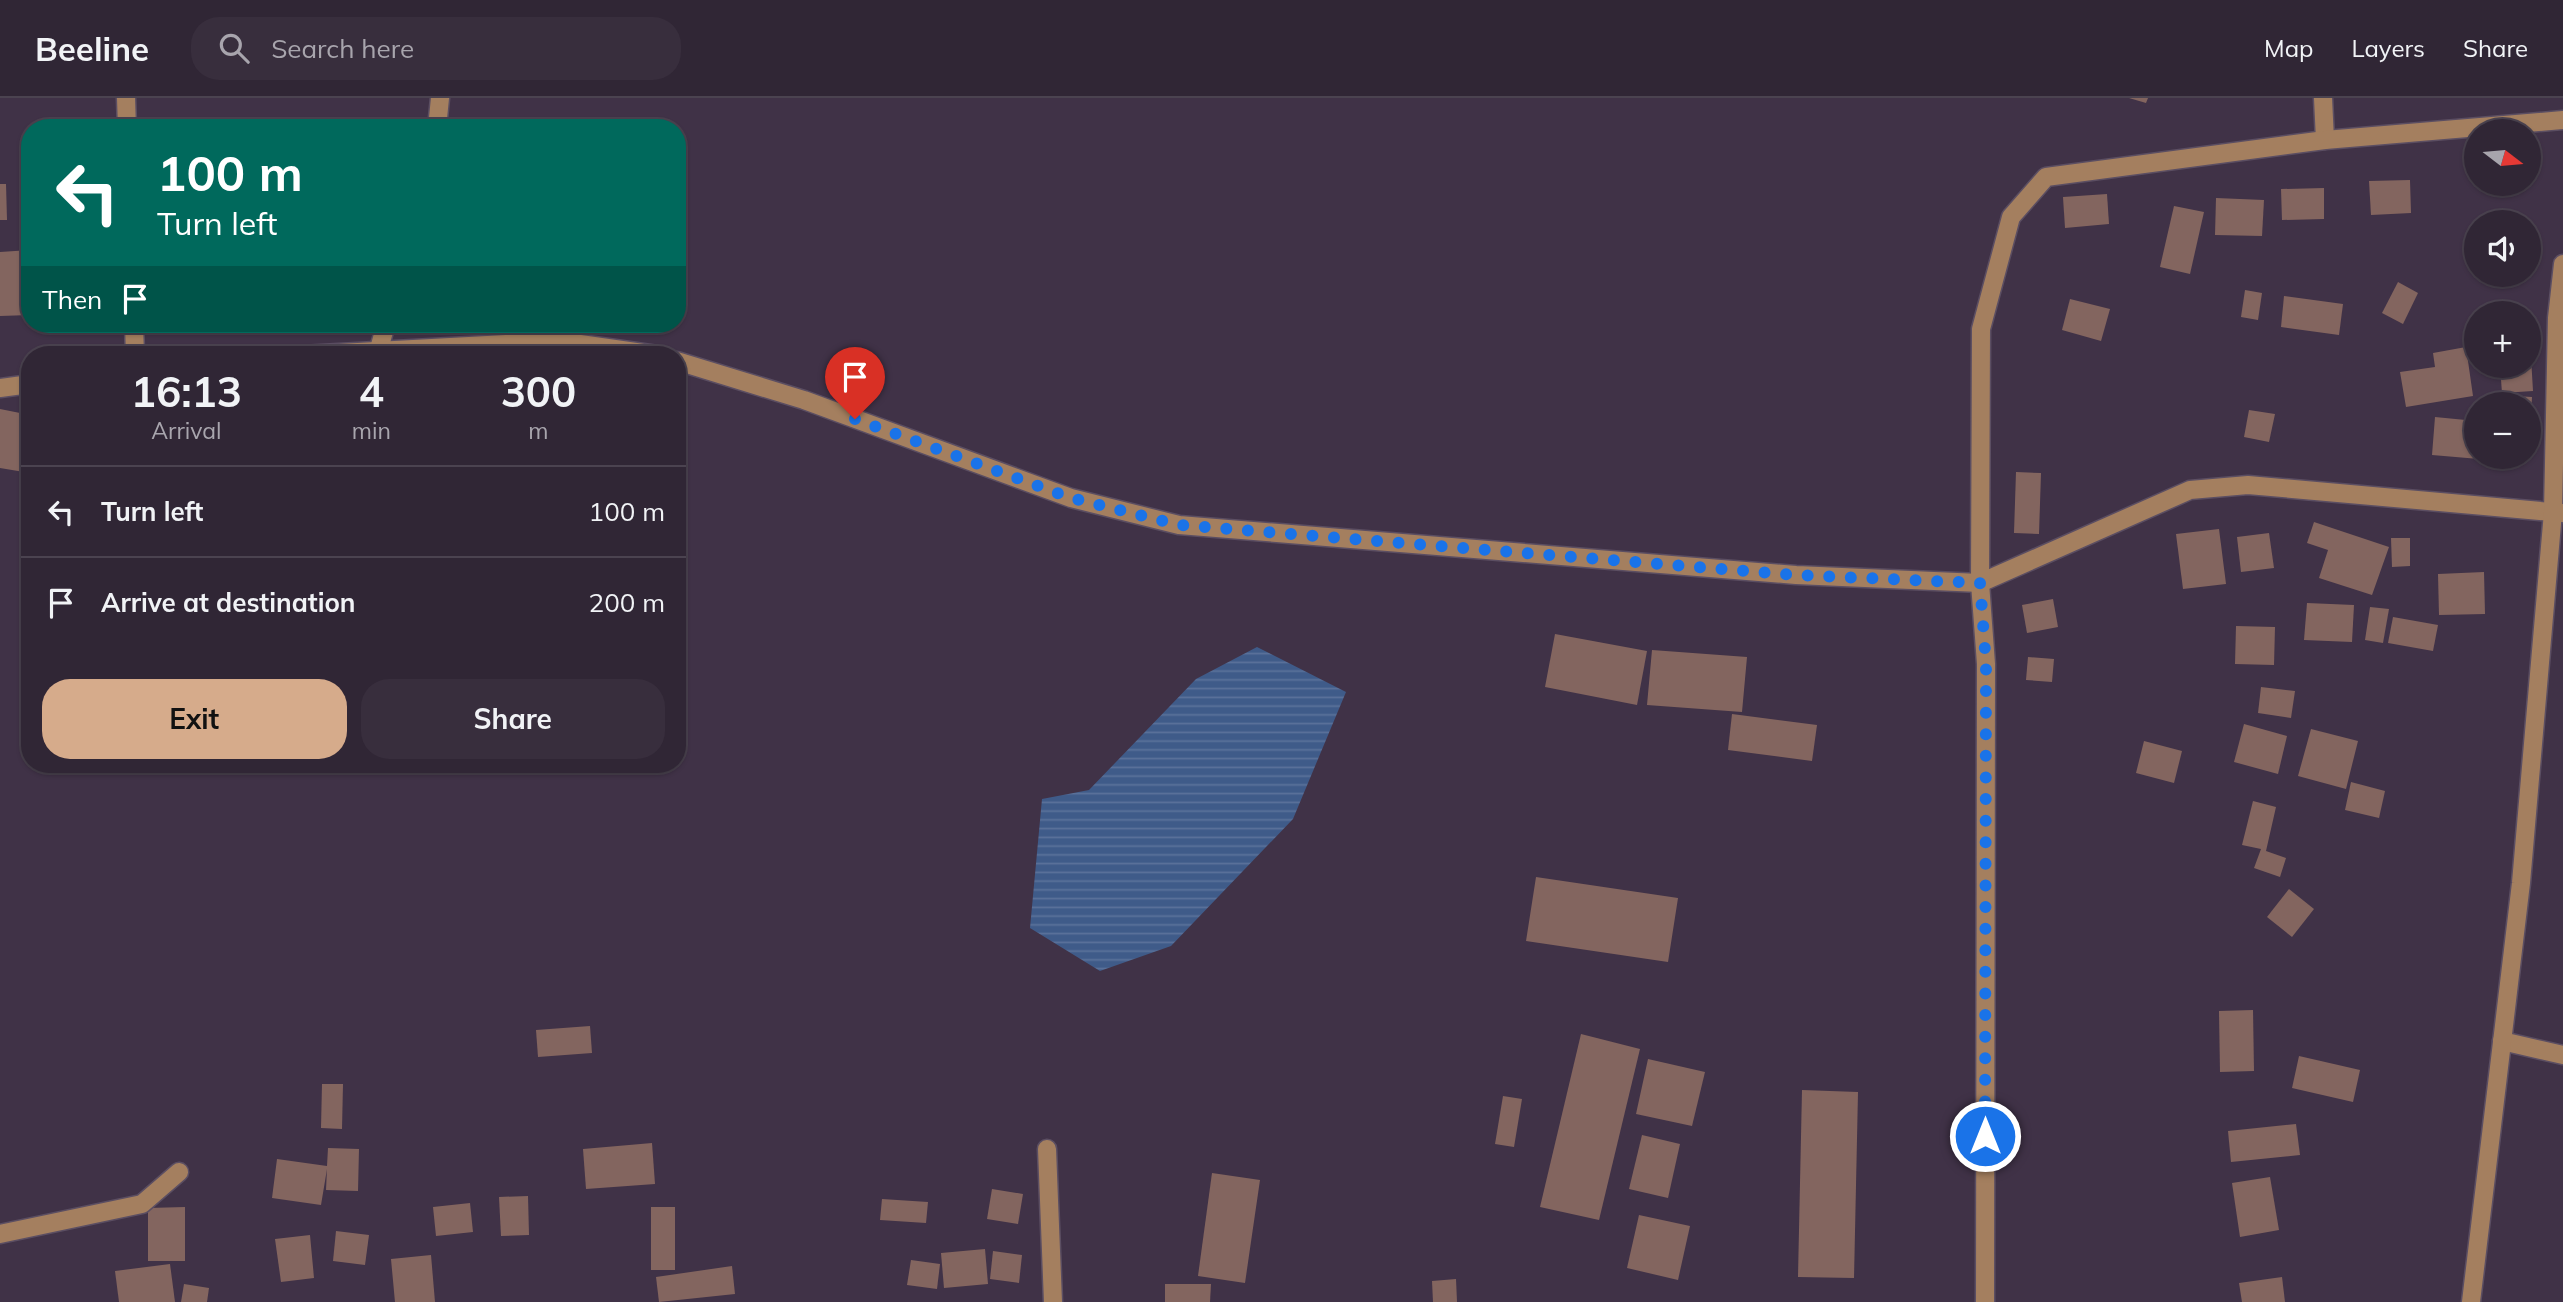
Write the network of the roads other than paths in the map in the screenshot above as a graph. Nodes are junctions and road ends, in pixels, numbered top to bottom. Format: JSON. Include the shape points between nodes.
{"nodes":[{"id":1,"x":126,"y":98,"type":"edge"},
{"id":2,"x":440,"y":98,"type":"edge"},
{"id":3,"x":2323,"y":98,"type":"edge"},
{"id":4,"x":127,"y":119,"type":"edge"},
{"id":5,"x":438,"y":119,"type":"edge"},
{"id":6,"x":2563,"y":120,"type":"edge"},
{"id":7,"x":2325,"y":139,"type":"junction"},
{"id":8,"x":2563,"y":264,"type":"edge"},
{"id":9,"x":2560,"y":318,"type":"edge"},
{"id":10,"x":446,"y":346,"type":"edge"},
{"id":11,"x":594,"y":346,"type":"edge"},
{"id":12,"x":686,"y":364,"type":"edge"},
{"id":13,"x":21,"y":385,"type":"edge"},
{"id":14,"x":0,"y":388,"type":"edge"},
{"id":15,"x":2558,"y":512,"type":"edge"},
{"id":16,"x":1980,"y":583,"type":"junction"},
{"id":17,"x":2502,"y":1041,"type":"junction"},
{"id":18,"x":2563,"y":1055,"type":"edge"},
{"id":19,"x":1046,"y":1149,"type":"dead end"},
{"id":20,"x":179,"y":1172,"type":"dead end"},
{"id":21,"x":0,"y":1234,"type":"edge"},
{"id":22,"x":1053,"y":1302,"type":"edge"},
{"id":23,"x":1985,"y":1302,"type":"edge"},
{"id":24,"x":2470,"y":1302,"type":"edge"}],
"edges":[{"from":1,"to":4,"type":"street"},
{"from":2,"to":5,"type":"street"},
{"from":3,"to":7,"type":"street"},
{"from":6,"to":7,"type":"street"},
{"from":7,"to":16,"type":"street","via":[[2046,177],[2011,217],[1981,329]]},
{"from":8,"to":9,"type":"street"},
{"from":9,"to":15,"type":"street"},
{"from":10,"to":11,"type":"street","via":[[559,341]]},
{"from":12,"to":16,"type":"street","via":[[804,400],[1071,498],[1179,525],[1796,575]]},
{"from":13,"to":14,"type":"street"},
{"from":15,"to":16,"type":"street","via":[[2248,485],[2190,490]]},
{"from":15,"to":17,"type":"street"},
{"from":16,"to":23,"type":"street","via":[[1986,664]]},
{"from":17,"to":18,"type":"street"},
{"from":17,"to":24,"type":"street"},
{"from":19,"to":22,"type":"street"},
{"from":20,"to":21,"type":"street","via":[[142,1204]]}]}
